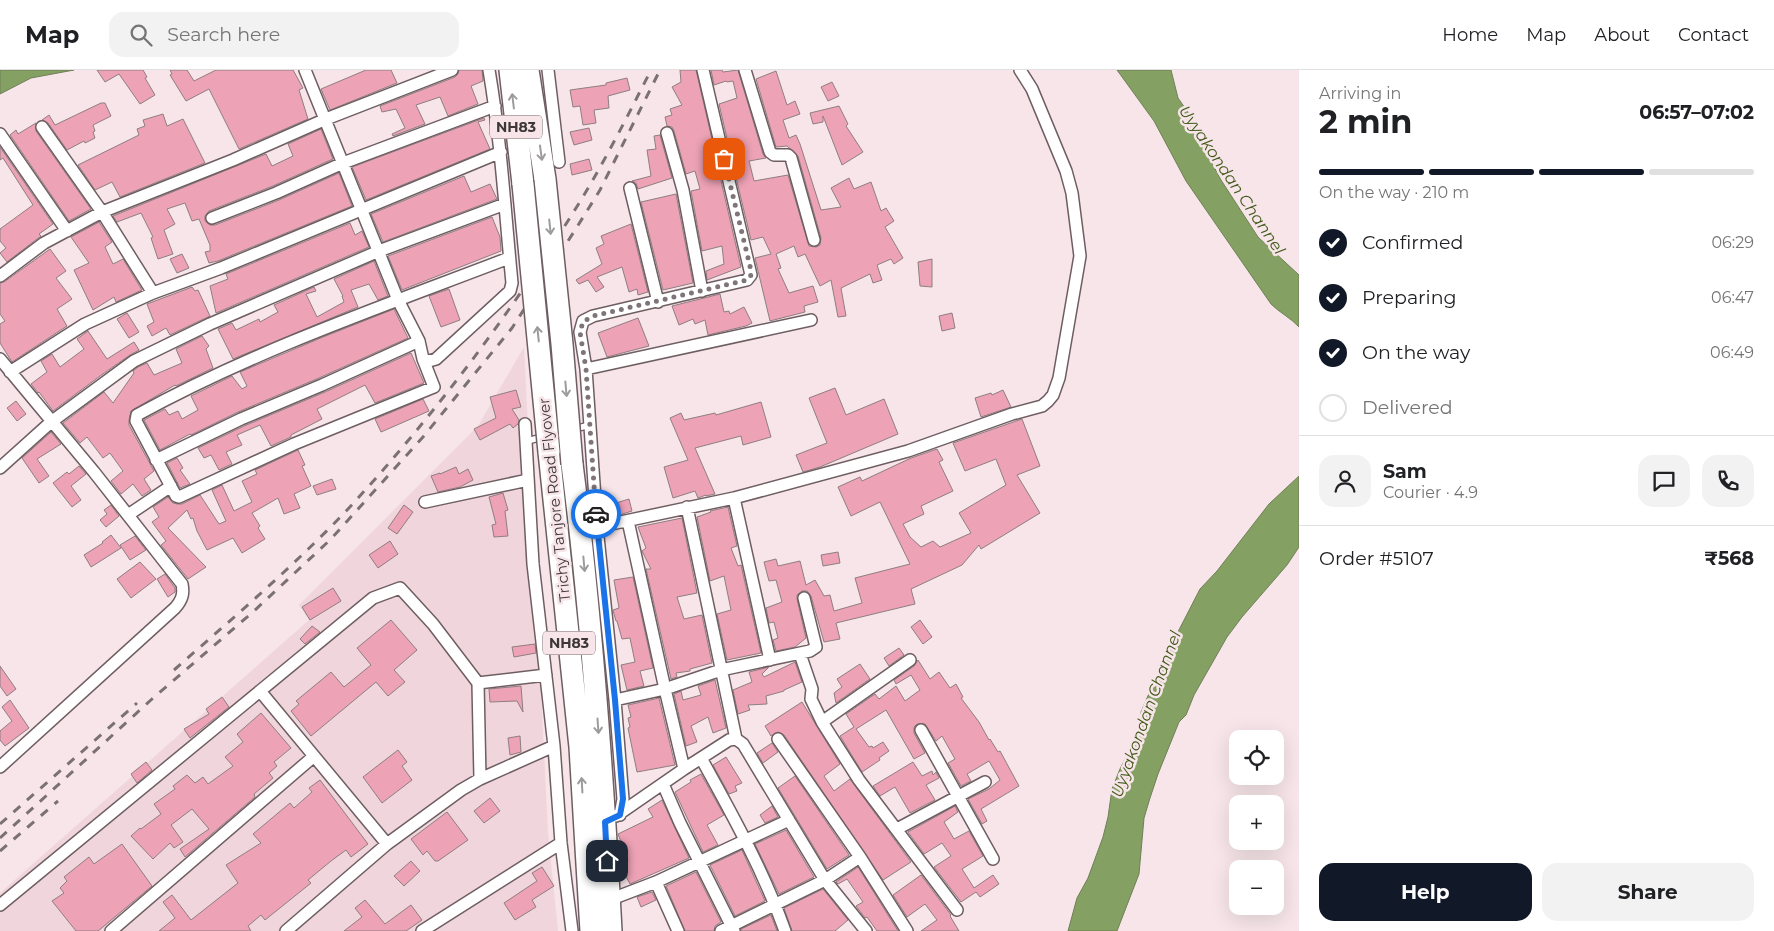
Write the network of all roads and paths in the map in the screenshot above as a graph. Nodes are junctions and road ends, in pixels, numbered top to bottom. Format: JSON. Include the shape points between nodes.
{"nodes":[{"id":1,"x":305,"y":70,"type":"edge"},
{"id":2,"x":452,"y":70,"type":"edge"},
{"id":3,"x":488,"y":70,"type":"edge"},
{"id":4,"x":510,"y":70,"type":"edge"},
{"id":5,"x":528,"y":70,"type":"edge"},
{"id":6,"x":548,"y":70,"type":"edge"},
{"id":7,"x":703,"y":70,"type":"edge"},
{"id":8,"x":745,"y":70,"type":"edge"},
{"id":9,"x":1020,"y":70,"type":"edge"},
{"id":10,"x":495,"y":106,"type":"junction"},
{"id":11,"x":326,"y":119,"type":"junction"},
{"id":12,"x":42,"y":127,"type":"dead end"},
{"id":13,"x":667,"y":133,"type":"dead end"},
{"id":14,"x":0,"y":134,"type":"edge"},
{"id":15,"x":501,"y":152,"type":"junction"},
{"id":16,"x":559,"y":162,"type":"dead end"},
{"id":17,"x":343,"y":163,"type":"junction"},
{"id":18,"x":630,"y":188,"type":"dead end"},
{"id":19,"x":505,"y":204,"type":"junction"},
{"id":20,"x":362,"y":208,"type":"junction"},
{"id":21,"x":102,"y":212,"type":"junction"},
{"id":22,"x":212,"y":218,"type":"dead end"},
{"id":23,"x":67,"y":231,"type":"junction"},
{"id":24,"x":814,"y":240,"type":"dead end"},
{"id":25,"x":379,"y":251,"type":"junction"},
{"id":26,"x":509,"y":258,"type":"junction"},
{"id":27,"x":0,"y":276,"type":"edge"},
{"id":28,"x":702,"y":291,"type":"junction"},
{"id":29,"x":152,"y":293,"type":"junction"},
{"id":30,"x":398,"y":300,"type":"junction"},
{"id":31,"x":658,"y":302,"type":"junction"},
{"id":32,"x":811,"y":320,"type":"dead end"},
{"id":33,"x":418,"y":341,"type":"junction"},
{"id":34,"x":0,"y":359,"type":"edge"},
{"id":35,"x":423,"y":359,"type":"junction"},
{"id":36,"x":586,"y":369,"type":"junction"},
{"id":37,"x":10,"y":372,"type":"junction"},
{"id":38,"x":51,"y":422,"type":"junction"},
{"id":39,"x":525,"y":424,"type":"dead end"},
{"id":40,"x":590,"y":425,"type":"junction"},
{"id":41,"x":527,"y":441,"type":"junction"},
{"id":42,"x":156,"y":460,"type":"junction"},
{"id":43,"x":0,"y":468,"type":"edge"},
{"id":44,"x":528,"y":480,"type":"junction"},
{"id":45,"x":171,"y":486,"type":"junction"},
{"id":46,"x":734,"y":498,"type":"junction"},
{"id":47,"x":425,"y":502,"type":"dead end"},
{"id":48,"x":687,"y":507,"type":"junction"},
{"id":49,"x":128,"y":515,"type":"junction"},
{"id":50,"x":628,"y":521,"type":"junction"},
{"id":51,"x":597,"y":527,"type":"junction"},
{"id":52,"x":804,"y":598,"type":"dead end"},
{"id":53,"x":800,"y":654,"type":"junction"},
{"id":54,"x":770,"y":660,"type":"junction"},
{"id":55,"x":910,"y":660,"type":"dead end"},
{"id":56,"x":721,"y":670,"type":"junction"},
{"id":57,"x":546,"y":675,"type":"junction"},
{"id":58,"x":478,"y":683,"type":"junction"},
{"id":59,"x":664,"y":689,"type":"junction"},
{"id":60,"x":260,"y":691,"type":"junction"},
{"id":61,"x":615,"y":700,"type":"junction"},
{"id":62,"x":822,"y":722,"type":"junction"},
{"id":63,"x":921,"y":730,"type":"dead end"},
{"id":64,"x":736,"y":739,"type":"junction"},
{"id":65,"x":778,"y":739,"type":"dead end"},
{"id":66,"x":554,"y":746,"type":"junction"},
{"id":67,"x":313,"y":757,"type":"junction"},
{"id":68,"x":702,"y":758,"type":"junction"},
{"id":69,"x":0,"y":767,"type":"edge"},
{"id":70,"x":684,"y":769,"type":"junction"},
{"id":71,"x":480,"y":779,"type":"junction"},
{"id":72,"x":985,"y":782,"type":"dead end"},
{"id":73,"x":663,"y":784,"type":"junction"},
{"id":74,"x":958,"y":796,"type":"junction"},
{"id":75,"x":612,"y":818,"type":"junction"},
{"id":76,"x":789,"y":820,"type":"junction"},
{"id":77,"x":897,"y":829,"type":"junction"},
{"id":78,"x":746,"y":840,"type":"junction"},
{"id":79,"x":561,"y":843,"type":"junction"},
{"id":80,"x":387,"y":844,"type":"junction"},
{"id":81,"x":860,"y":857,"type":"junction"},
{"id":82,"x":993,"y":859,"type":"dead end"},
{"id":83,"x":699,"y":861,"type":"junction"},
{"id":84,"x":825,"y":880,"type":"junction"},
{"id":85,"x":656,"y":882,"type":"junction"},
{"id":86,"x":609,"y":900,"type":"junction"},
{"id":87,"x":0,"y":904,"type":"edge"},
{"id":88,"x":775,"y":905,"type":"junction"},
{"id":89,"x":957,"y":910,"type":"dead end"},
{"id":90,"x":729,"y":929,"type":"edge"},
{"id":91,"x":111,"y":931,"type":"edge"},
{"id":92,"x":286,"y":931,"type":"edge"},
{"id":93,"x":422,"y":931,"type":"edge"},
{"id":94,"x":572,"y":931,"type":"edge"},
{"id":95,"x":592,"y":931,"type":"edge"},
{"id":96,"x":611,"y":931,"type":"edge"},
{"id":97,"x":678,"y":931,"type":"edge"},
{"id":98,"x":785,"y":931,"type":"edge"},
{"id":99,"x":866,"y":931,"type":"edge"},
{"id":100,"x":907,"y":931,"type":"edge"}],
"edges":[{"from":1,"to":11,"type":"street"},
{"from":2,"to":11,"type":"street"},
{"from":3,"to":10,"type":"street"},
{"from":95,"to":4,"type":"highway","name":"Trichy Tanjore Road Flyover","number":"NH83","one_way":true,"bridge":true,"via":[[580,748]]},
{"from":5,"to":75,"type":"highway","name":"Trichy Tanjore Road Flyover","number":"NH83","one_way":true,"bridge":true,"via":[[545,179],[592,646],[602,783]]},
{"from":6,"to":16,"type":"street"},
{"from":7,"to":28,"type":"street","via":[[751,275],[747,280]]},
{"from":8,"to":24,"type":"street","via":[[770,152],[791,158]]},
{"from":9,"to":46,"type":"street","via":[[1032,90],[1066,171],[1080,256],[1054,395],[1042,406],[908,451]]},
{"from":10,"to":15,"type":"street"},
{"from":10,"to":17,"type":"street"},
{"from":11,"to":17,"type":"street"},
{"from":11,"to":21,"type":"street"},
{"from":12,"to":21,"type":"street"},
{"from":13,"to":28,"type":"street","via":[[683,190]]},
{"from":14,"to":23,"type":"street"},
{"from":15,"to":19,"type":"street"},
{"from":15,"to":20,"type":"street"},
{"from":17,"to":20,"type":"street"},
{"from":17,"to":22,"type":"street"},
{"from":18,"to":31,"type":"street"},
{"from":19,"to":25,"type":"street"},
{"from":19,"to":26,"type":"street"},
{"from":20,"to":25,"type":"street"},
{"from":20,"to":29,"type":"street","via":[[221,268]]},
{"from":21,"to":23,"type":"street"},
{"from":21,"to":29,"type":"street"},
{"from":23,"to":27,"type":"street","via":[[44,243]]},
{"from":25,"to":30,"type":"street"},
{"from":25,"to":38,"type":"street","via":[[210,324],[134,361]]},
{"from":26,"to":30,"type":"street"},
{"from":26,"to":35,"type":"street","via":[[510,291],[436,359]]},
{"from":28,"to":31,"type":"street"},
{"from":29,"to":37,"type":"street","via":[[85,324]]},
{"from":30,"to":33,"type":"street"},
{"from":30,"to":42,"type":"street","via":[[284,345],[173,395],[137,415],[136,421]]},
{"from":31,"to":36,"type":"street","via":[[593,316],[583,322],[580,332]]},
{"from":32,"to":36,"type":"street"},
{"from":33,"to":35,"type":"street"},
{"from":33,"to":42,"type":"street"},
{"from":34,"to":37,"type":"street"},
{"from":35,"to":45,"type":"street","via":[[434,387],[294,444],[179,497]]},
{"from":36,"to":40,"type":"street"},
{"from":37,"to":38,"type":"street"},
{"from":38,"to":43,"type":"street"},
{"from":38,"to":49,"type":"street"},
{"from":39,"to":41,"type":"street"},
{"from":40,"to":41,"type":"lane"},
{"from":40,"to":51,"type":"street"},
{"from":41,"to":44,"type":"street"},
{"from":42,"to":45,"type":"street"},
{"from":44,"to":47,"type":"street"},
{"from":44,"to":57,"type":"street"},
{"from":45,"to":49,"type":"street"},
{"from":46,"to":48,"type":"street"},
{"from":46,"to":54,"type":"street"},
{"from":48,"to":50,"type":"street"},
{"from":48,"to":56,"type":"street"},
{"from":49,"to":69,"type":"street","via":[[182,584],[184,593],[181,601]]},
{"from":50,"to":51,"type":"street"},
{"from":50,"to":59,"type":"street"},
{"from":51,"to":61,"type":"street"},
{"from":52,"to":53,"type":"street","via":[[816,647]]},
{"from":53,"to":54,"type":"street"},
{"from":53,"to":62,"type":"street","via":[[812,689],[811,699]]},
{"from":54,"to":56,"type":"street"},
{"from":55,"to":62,"type":"street"},
{"from":56,"to":59,"type":"street"},
{"from":56,"to":64,"type":"street"},
{"from":57,"to":58,"type":"street"},
{"from":57,"to":66,"type":"street"},
{"from":58,"to":60,"type":"street","via":[[400,588],[373,598]]},
{"from":58,"to":71,"type":"street"},
{"from":59,"to":61,"type":"street"},
{"from":59,"to":70,"type":"street"},
{"from":60,"to":67,"type":"street"},
{"from":60,"to":87,"type":"street"},
{"from":61,"to":75,"type":"street","via":[[623,799]]},
{"from":62,"to":77,"type":"street","via":[[859,780]]},
{"from":63,"to":74,"type":"street"},
{"from":64,"to":68,"type":"street"},
{"from":64,"to":76,"type":"street","via":[[743,744]]},
{"from":65,"to":81,"type":"street"},
{"from":66,"to":71,"type":"street"},
{"from":66,"to":79,"type":"street"},
{"from":67,"to":80,"type":"street"},
{"from":67,"to":91,"type":"street"},
{"from":68,"to":70,"type":"street"},
{"from":68,"to":78,"type":"street"},
{"from":70,"to":73,"type":"street"},
{"from":71,"to":80,"type":"street"},
{"from":72,"to":74,"type":"street"},
{"from":73,"to":75,"type":"street"},
{"from":73,"to":83,"type":"street"},
{"from":74,"to":77,"type":"street"},
{"from":74,"to":82,"type":"street"},
{"from":75,"to":86,"type":"highway","number":"NH83"},
{"from":76,"to":78,"type":"street"},
{"from":76,"to":84,"type":"street"},
{"from":77,"to":89,"type":"street"},
{"from":78,"to":83,"type":"street"},
{"from":78,"to":88,"type":"street"},
{"from":79,"to":93,"type":"street"},
{"from":79,"to":94,"type":"street"},
{"from":80,"to":92,"type":"street"},
{"from":81,"to":84,"type":"street"},
{"from":81,"to":100,"type":"street"},
{"from":83,"to":85,"type":"street"},
{"from":83,"to":90,"type":"street"},
{"from":84,"to":88,"type":"street"},
{"from":84,"to":99,"type":"street"},
{"from":85,"to":86,"type":"street"},
{"from":85,"to":97,"type":"street"},
{"from":86,"to":96,"type":"highway","number":"NH83"},
{"from":88,"to":90,"type":"street"},
{"from":88,"to":98,"type":"street"}]}
